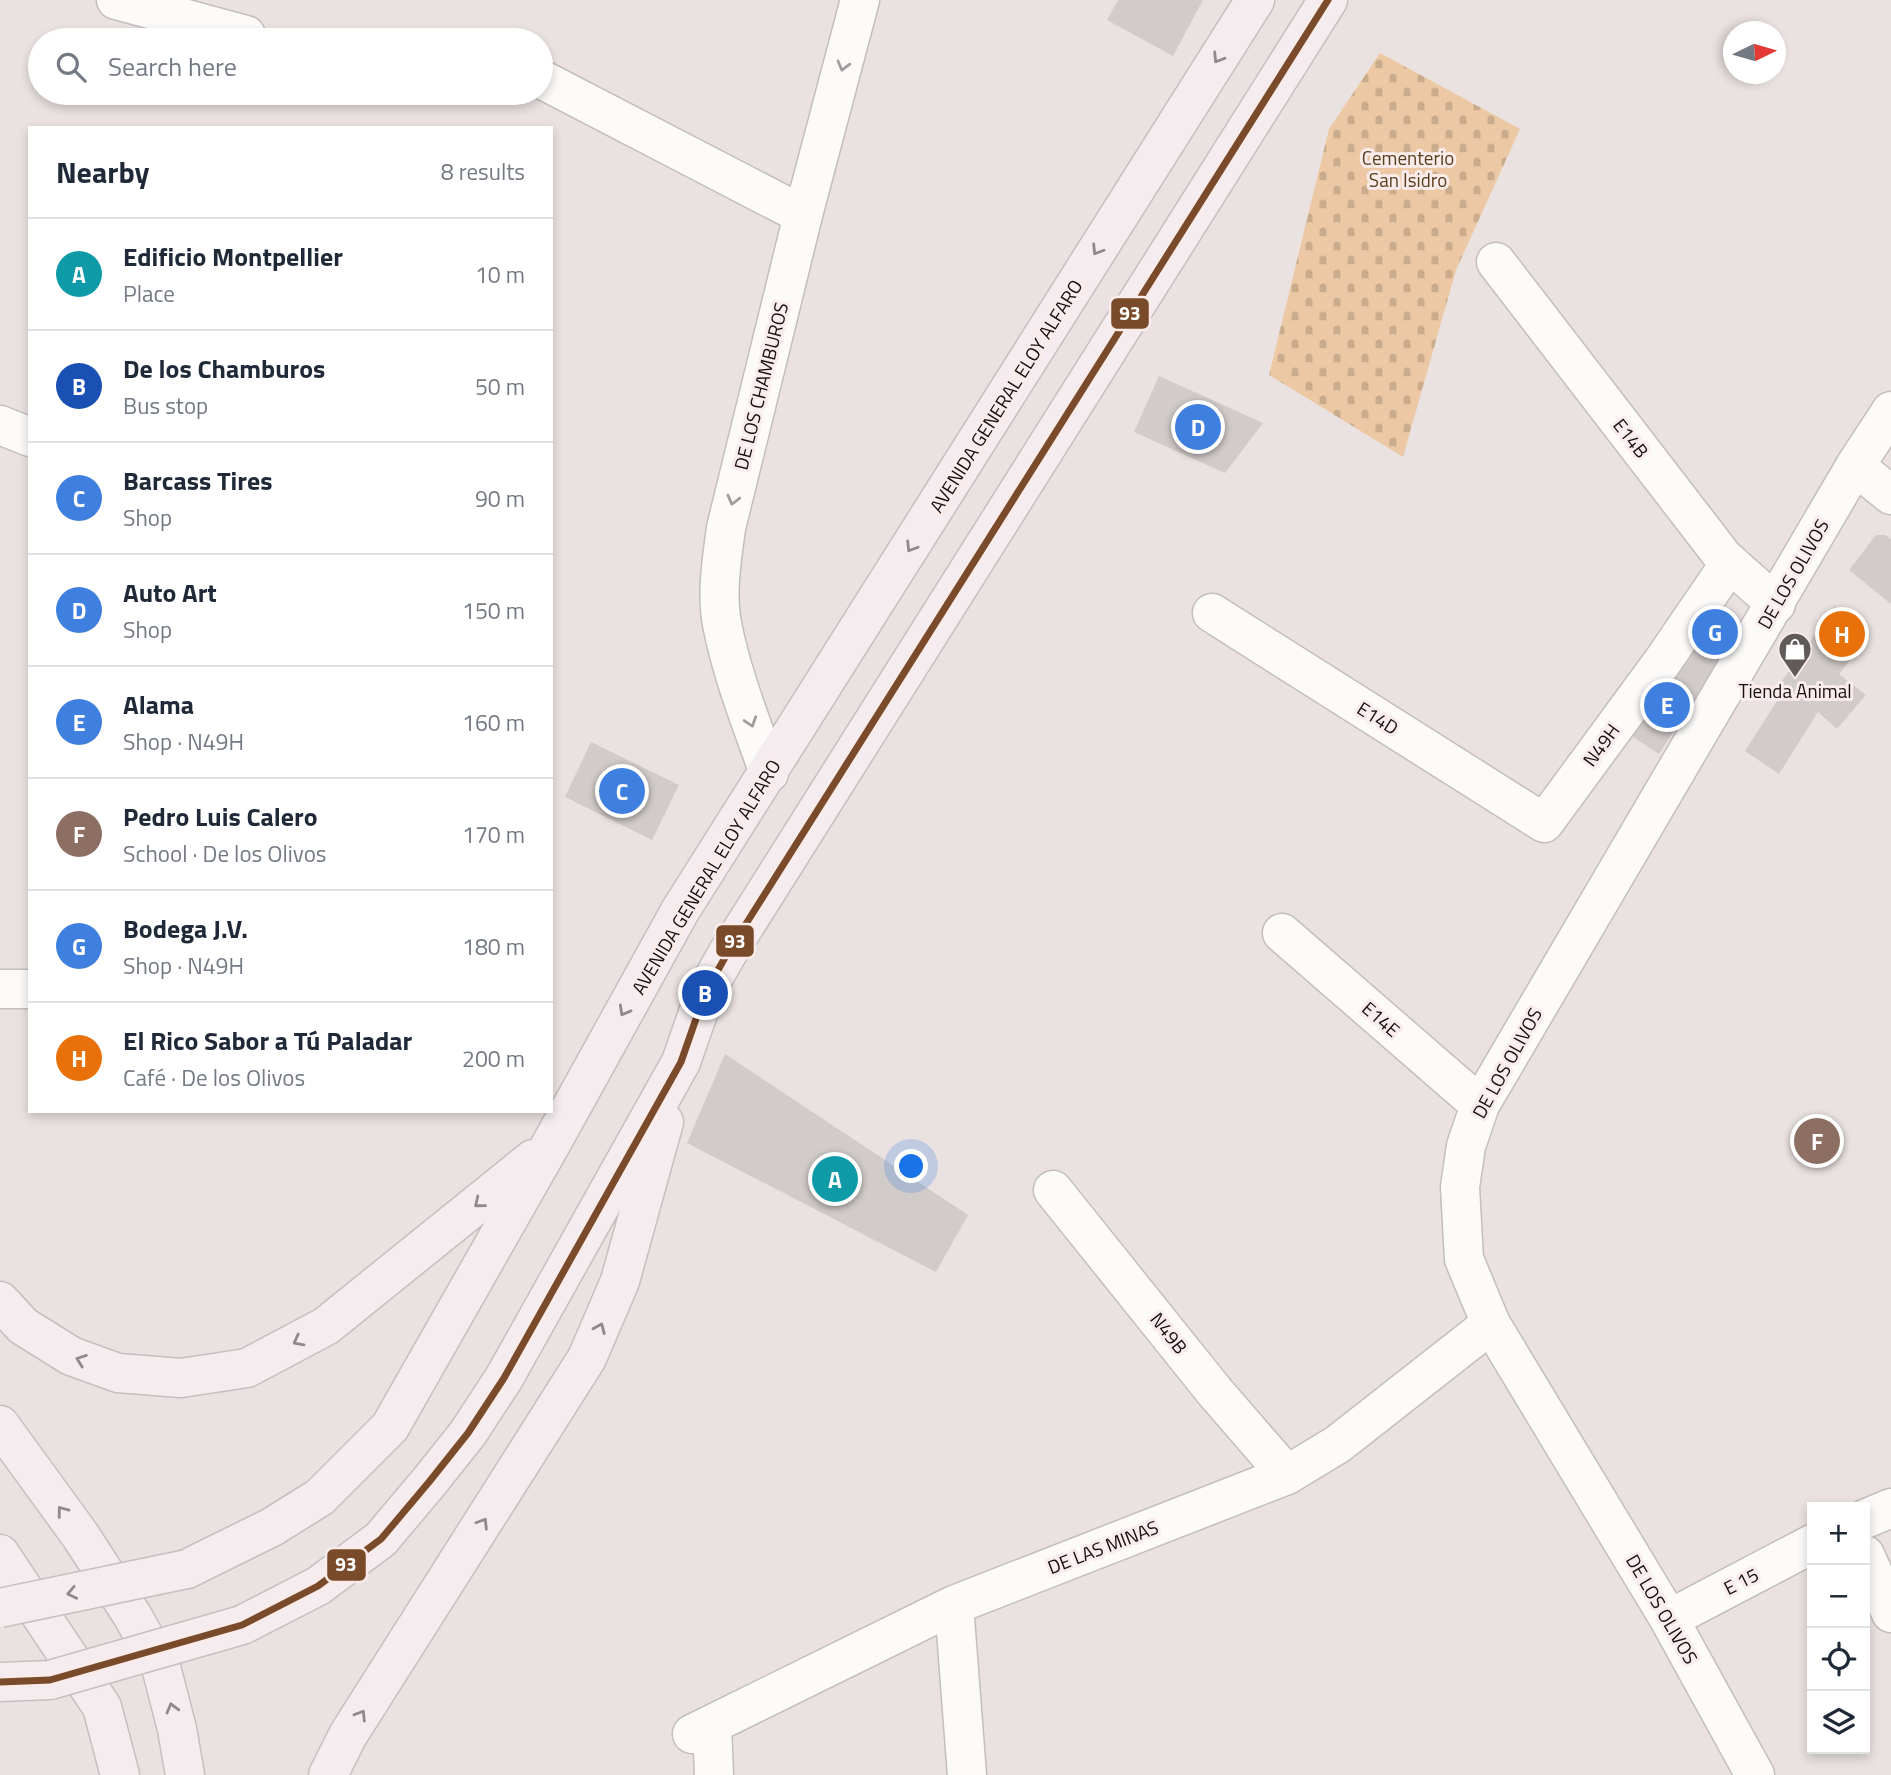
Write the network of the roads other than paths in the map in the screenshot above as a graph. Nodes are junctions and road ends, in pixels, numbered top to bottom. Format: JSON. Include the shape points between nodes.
{"nodes":[{"id":1,"x":116,"y":0,"type":"edge"},
{"id":2,"x":860,"y":0,"type":"edge"},
{"id":3,"x":1255,"y":0,"type":"edge"},
{"id":4,"x":1328,"y":0,"type":"edge"},
{"id":5,"x":220,"y":28,"type":"edge"},
{"id":6,"x":553,"y":85,"type":"edge"},
{"id":7,"x":803,"y":215,"type":"junction"},
{"id":8,"x":1496,"y":262,"type":"dead end"},
{"id":9,"x":1891,"y":411,"type":"edge"},
{"id":10,"x":0,"y":425,"type":"edge"},
{"id":11,"x":28,"y":436,"type":"edge"},
{"id":12,"x":1855,"y":466,"type":"junction"},
{"id":13,"x":1891,"y":495,"type":"edge"},
{"id":14,"x":1730,"y":563,"type":"junction"},
{"id":15,"x":1776,"y":604,"type":"junction"},
{"id":16,"x":1213,"y":613,"type":"dead end"},
{"id":17,"x":769,"y":773,"type":"junction"},
{"id":18,"x":1544,"y":823,"type":"joint"},
{"id":19,"x":1282,"y":933,"type":"dead end"},
{"id":20,"x":0,"y":989,"type":"edge"},
{"id":21,"x":28,"y":989,"type":"edge"},
{"id":22,"x":681,"y":1062,"type":"junction"},
{"id":23,"x":1479,"y":1105,"type":"junction"},
{"id":24,"x":551,"y":1144,"type":"junction"},
{"id":25,"x":1053,"y":1190,"type":"dead end"},
{"id":26,"x":0,"y":1301,"type":"edge"},
{"id":27,"x":1491,"y":1324,"type":"junction"},
{"id":28,"x":0,"y":1426,"type":"edge"},
{"id":29,"x":1287,"y":1475,"type":"junction"},
{"id":30,"x":1891,"y":1508,"type":"edge"},
{"id":31,"x":1870,"y":1517,"type":"edge"},
{"id":32,"x":1807,"y":1547,"type":"edge"},
{"id":33,"x":0,"y":1554,"type":"edge"},
{"id":34,"x":1869,"y":1565,"type":"edge"},
{"id":35,"x":954,"y":1605,"type":"junction"},
{"id":36,"x":0,"y":1608,"type":"edge"},
{"id":37,"x":1891,"y":1613,"type":"edge"},
{"id":38,"x":1669,"y":1619,"type":"junction"},
{"id":39,"x":0,"y":1682,"type":"edge"},
{"id":40,"x":120,"y":1775,"type":"edge"},
{"id":41,"x":185,"y":1775,"type":"edge"},
{"id":42,"x":328,"y":1775,"type":"edge"},
{"id":43,"x":713,"y":1775,"type":"edge"},
{"id":44,"x":967,"y":1775,"type":"edge"},
{"id":45,"x":1755,"y":1775,"type":"edge"}],
"edges":[{"from":1,"to":5,"type":"street"},
{"from":2,"to":7,"type":"street","name":"DE LOS CHAMBUROS","one_way":true},
{"from":3,"to":17,"type":"main road","name":"AVENIDA GENERAL ELOY ALFARO","one_way":true},
{"from":4,"to":22,"type":"main road","via":[[727,954],[705,993]]},
{"from":6,"to":7,"type":"street"},
{"from":7,"to":17,"type":"street","name":"DE LOS CHAMBUROS","one_way":true,"via":[[726,528],[720,573],[722,622]]},
{"from":8,"to":14,"type":"street","name":"E14B"},
{"from":9,"to":12,"type":"street","name":"DE LOS OLIVOS"},
{"from":10,"to":11,"type":"street"},
{"from":12,"to":13,"type":"street"},
{"from":12,"to":15,"type":"street","name":"DE LOS OLIVOS"},
{"from":14,"to":15,"type":"street","name":"E14B"},
{"from":14,"to":18,"type":"street","name":"N49H"},
{"from":15,"to":23,"type":"street","name":"DE LOS OLIVOS"},
{"from":16,"to":18,"type":"street","name":"E14D"},
{"from":17,"to":24,"type":"main road","name":"AVENIDA GENERAL ELOY ALFARO","one_way":true,"via":[[680,911]]},
{"from":19,"to":23,"type":"street","name":"E14E"},
{"from":20,"to":21,"type":"street"},
{"from":22,"to":39,"type":"main road","bridge":true,"via":[[504,1378],[468,1433],[380,1539],[318,1586],[242,1625],[50,1680]]},
{"from":42,"to":22,"type":"main road","one_way":true,"via":[[348,1735],[587,1358],[620,1281]]},
{"from":23,"to":27,"type":"street","name":"DE LOS OLIVOS","via":[[1460,1186],[1464,1259]]},
{"from":24,"to":26,"type":"main road","one_way":true,"via":[[326,1326],[247,1368],[181,1378],[118,1373],[71,1356],[23,1326]]},
{"from":24,"to":36,"type":"main road","name":"AVENIDA GENERAL ELOY ALFARO","one_way":true,"bridge":true,"via":[[390,1427],[320,1497],[272,1527],[187,1569]]},
{"from":25,"to":29,"type":"street","name":"N49B"},
{"from":27,"to":29,"type":"street","name":"DE LAS MINAS","via":[[1338,1444]]},
{"from":27,"to":38,"type":"street","name":"DE LOS OLIVOS"},
{"from":41,"to":28,"type":"main road","one_way":true,"via":[[161,1667],[80,1535]]},
{"from":29,"to":35,"type":"street","name":"DE LAS MINAS"},
{"from":30,"to":31,"type":"street"},
{"from":32,"to":38,"type":"street","name":"E 15"},
{"from":33,"to":40,"type":"main road","via":[[102,1707]]},
{"from":34,"to":37,"type":"street"},
{"from":35,"to":43,"type":"street","name":"DE LAS MINAS","via":[[702,1729]]},
{"from":35,"to":44,"type":"street"},
{"from":38,"to":45,"type":"street","name":"DE LOS OLIVOS"}]}
